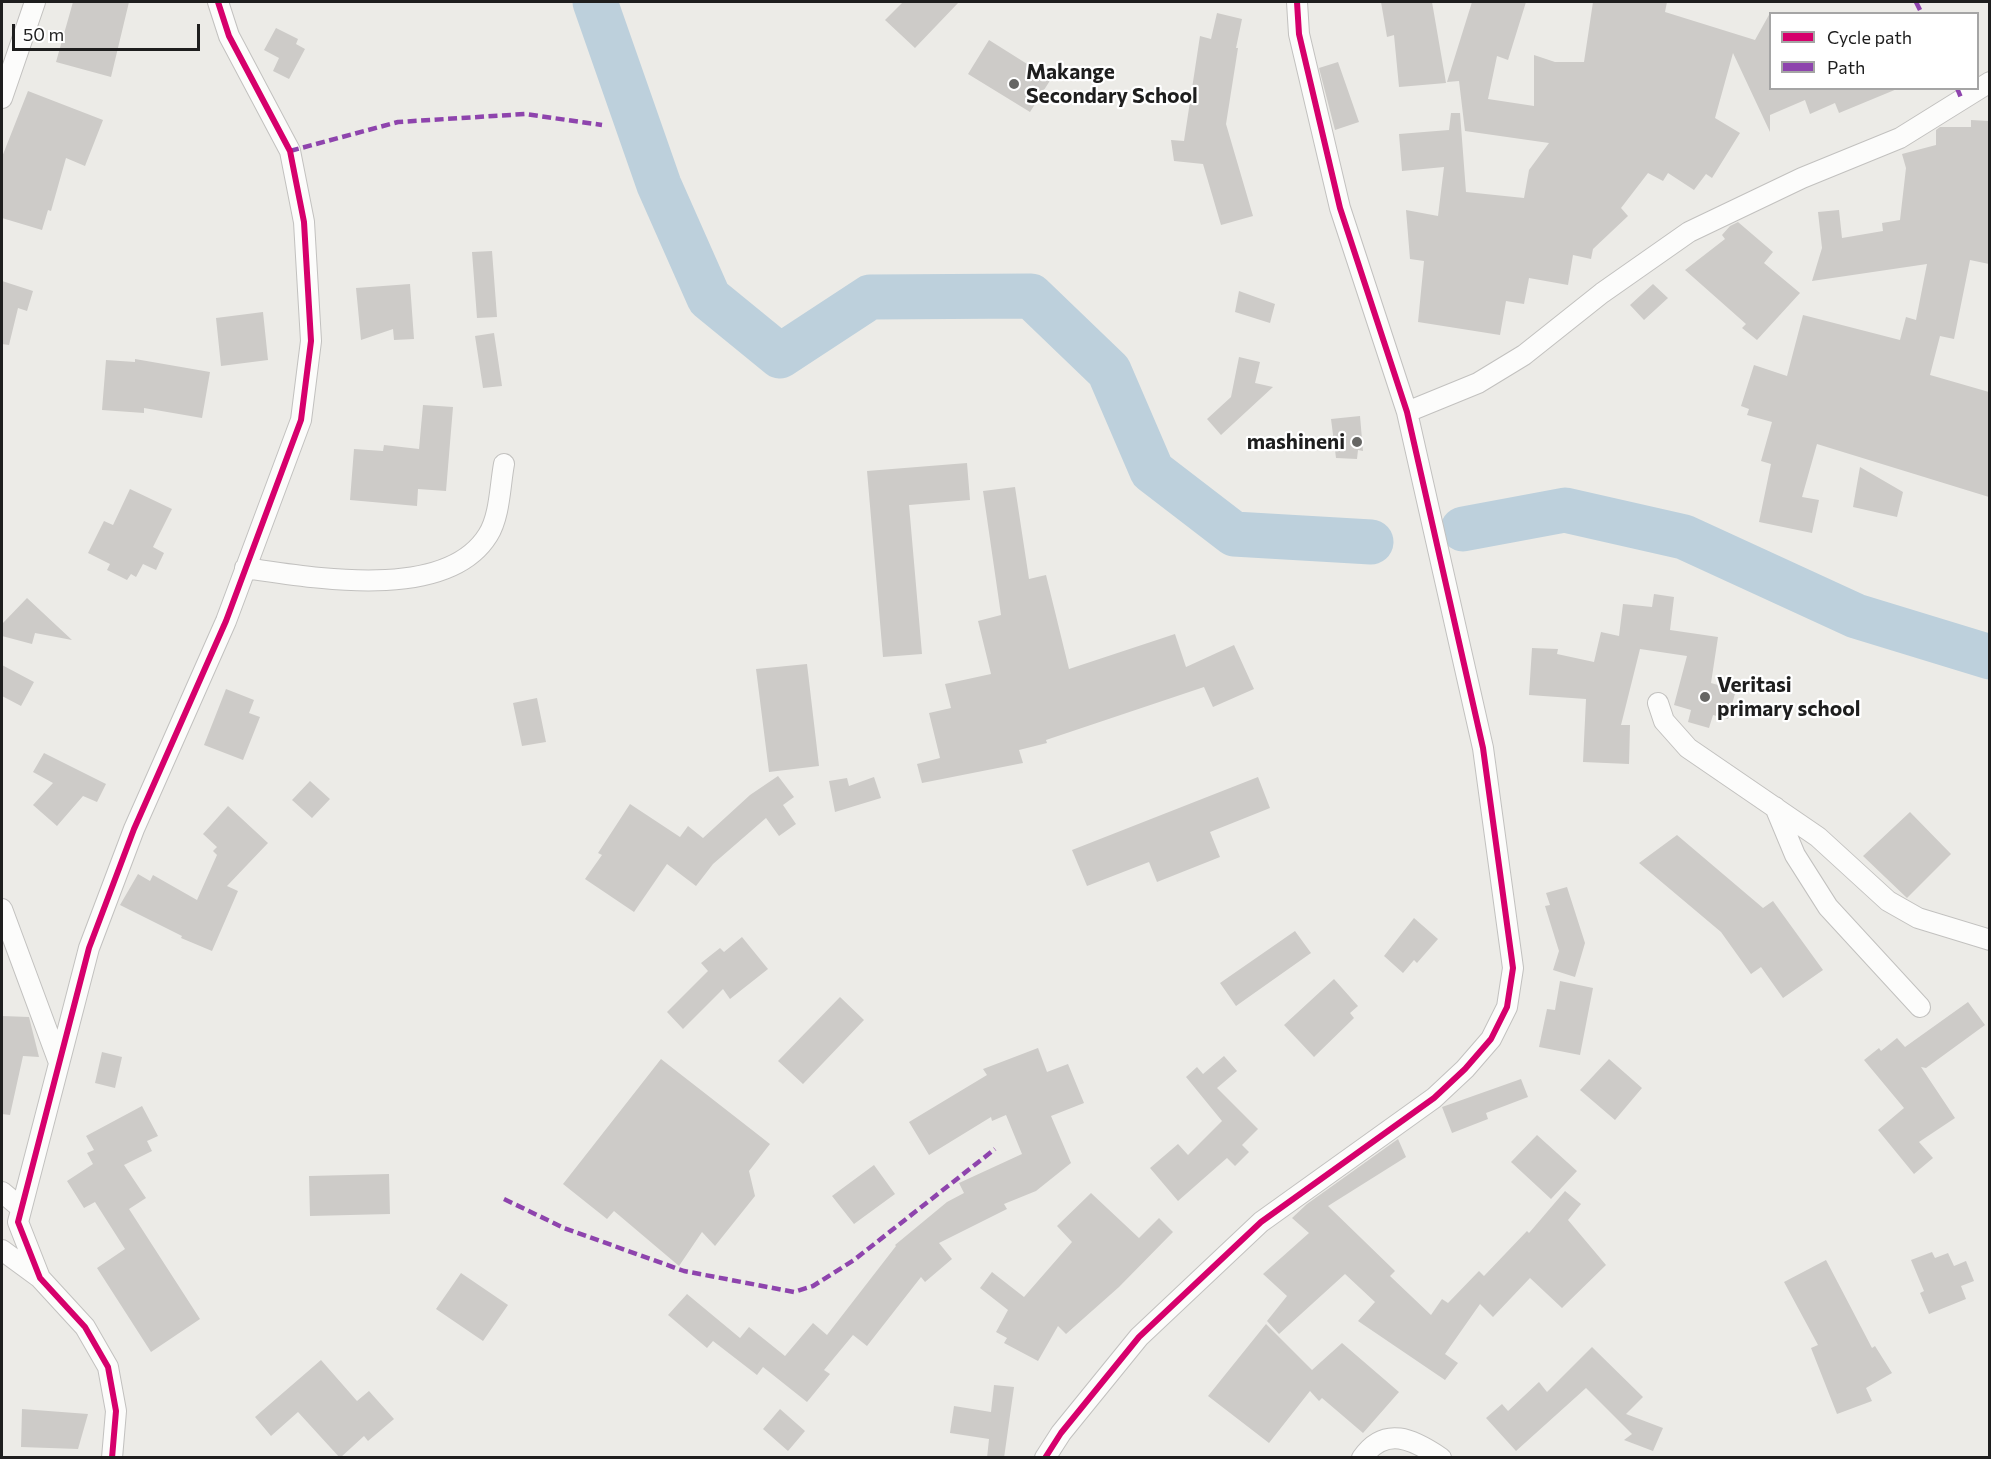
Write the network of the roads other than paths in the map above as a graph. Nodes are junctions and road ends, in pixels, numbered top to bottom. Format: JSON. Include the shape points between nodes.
{"nodes":[{"id":1,"x":35,"y":2,"type":"edge"},
{"id":2,"x":218,"y":2,"type":"edge"},
{"id":3,"x":1297,"y":2,"type":"edge"},
{"id":4,"x":1976,"y":90,"type":"edge"},
{"id":5,"x":2,"y":98,"type":"edge"},
{"id":6,"x":1407,"y":412,"type":"junction"},
{"id":7,"x":504,"y":464,"type":"dead end"},
{"id":8,"x":245,"y":568,"type":"junction"},
{"id":9,"x":1658,"y":703,"type":"dead end"},
{"id":10,"x":1775,"y":807,"type":"junction"},
{"id":11,"x":2,"y":909,"type":"edge"},
{"id":12,"x":1989,"y":940,"type":"edge"},
{"id":13,"x":1920,"y":1007,"type":"dead end"},
{"id":14,"x":58,"y":1060,"type":"junction"},
{"id":15,"x":2,"y":1192,"type":"edge"},
{"id":16,"x":21,"y":1208,"type":"junction"},
{"id":17,"x":2,"y":1250,"type":"edge"},
{"id":18,"x":40,"y":1278,"type":"junction"},
{"id":19,"x":112,"y":1458,"type":"edge"},
{"id":20,"x":1046,"y":1458,"type":"edge"},
{"id":21,"x":1362,"y":1458,"type":"edge"},
{"id":22,"x":1441,"y":1458,"type":"edge"}],
"edges":[{"from":1,"to":5,"type":"street"},
{"from":2,"to":8,"type":"street","via":[[229,36],[290,152],[304,222],[311,341],[301,420]]},
{"from":3,"to":6,"type":"street","via":[[1299,34],[1340,208]]},
{"from":4,"to":6,"type":"street","via":[[1900,138],[1802,178],[1689,232],[1602,293],[1524,355],[1478,383]]},
{"from":6,"to":20,"type":"street","via":[[1483,748],[1513,968],[1507,1007],[1491,1039],[1434,1098],[1261,1222],[1139,1337],[1061,1433]]},
{"from":7,"to":8,"type":"street","via":[[489,534],[474,552],[449,567],[396,579],[340,580]]},
{"from":8,"to":14,"type":"street","via":[[226,621],[121,861],[89,948]]},
{"from":9,"to":10,"type":"street","via":[[1664,721],[1688,747]]},
{"from":10,"to":12,"type":"street","via":[[1818,837],[1888,901],[1918,918]]},
{"from":10,"to":13,"type":"street","via":[[1795,855],[1828,907]]},
{"from":11,"to":14,"type":"street"},
{"from":14,"to":16,"type":"street"},
{"from":15,"to":16,"type":"street"},
{"from":16,"to":18,"type":"street","via":[[18,1222]]},
{"from":17,"to":18,"type":"street"},
{"from":18,"to":19,"type":"street","via":[[85,1326],[108,1367],[116,1411]]},
{"from":21,"to":22,"type":"street","via":[[1372,1443],[1391,1437],[1418,1442]]}]}
